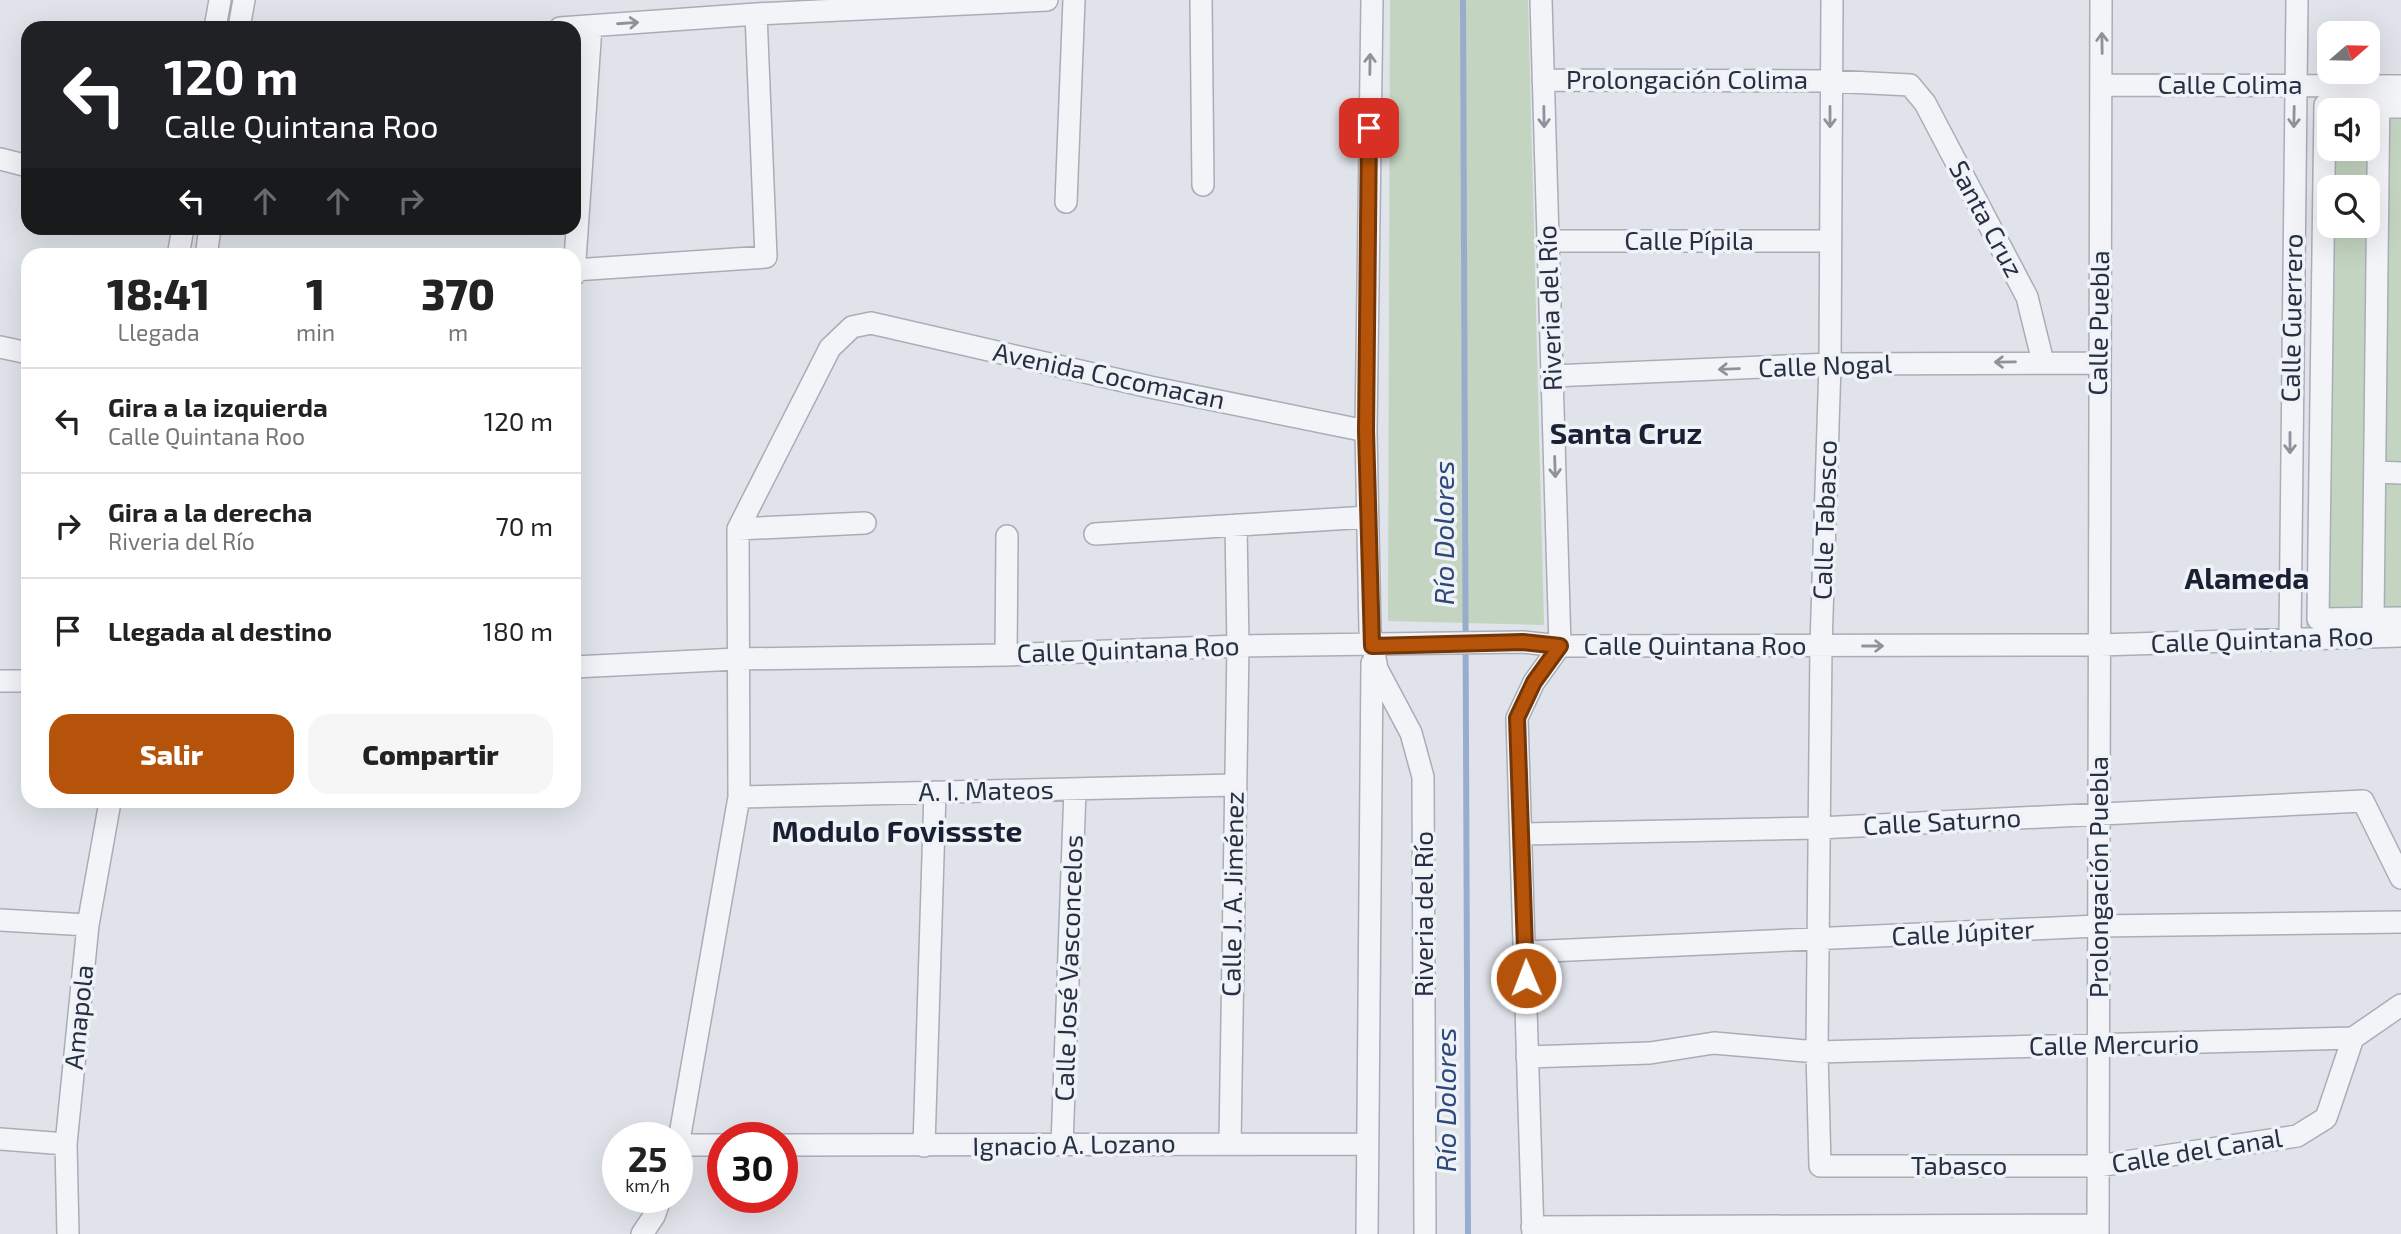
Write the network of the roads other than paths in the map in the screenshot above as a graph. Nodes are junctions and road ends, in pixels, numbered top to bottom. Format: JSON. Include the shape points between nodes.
{"nodes":[{"id":1,"x":220,"y":0,"type":"edge"},
{"id":2,"x":244,"y":0,"type":"edge"},
{"id":3,"x":1047,"y":0,"type":"edge"},
{"id":4,"x":1074,"y":0,"type":"edge"},
{"id":5,"x":1201,"y":0,"type":"edge"},
{"id":6,"x":1372,"y":0,"type":"edge"},
{"id":7,"x":1541,"y":0,"type":"edge"},
{"id":8,"x":1832,"y":0,"type":"edge"},
{"id":9,"x":2101,"y":0,"type":"edge"},
{"id":10,"x":2297,"y":0,"type":"edge"},
{"id":11,"x":914,"y":3,"type":"edge"},
{"id":12,"x":698,"y":9,"type":"edge"},
{"id":13,"x":756,"y":14,"type":"junction"},
{"id":14,"x":216,"y":21,"type":"edge"},
{"id":15,"x":241,"y":21,"type":"edge"},
{"id":16,"x":592,"y":26,"type":"junction"},
{"id":17,"x":581,"y":27,"type":"edge"},
{"id":18,"x":1543,"y":80,"type":"junction"},
{"id":19,"x":1830,"y":80,"type":"junction"},
{"id":20,"x":2294,"y":84,"type":"junction"},
{"id":21,"x":1910,"y":85,"type":"joint"},
{"id":22,"x":2102,"y":85,"type":"junction"},
{"id":23,"x":2401,"y":86,"type":"edge"},
{"id":24,"x":2379,"y":96,"type":"junction"},
{"id":25,"x":2401,"y":107,"type":"edge"},
{"id":26,"x":0,"y":159,"type":"edge"},
{"id":27,"x":21,"y":164,"type":"edge"},
{"id":28,"x":581,"y":176,"type":"edge"},
{"id":29,"x":1203,"y":185,"type":"dead end"},
{"id":30,"x":1066,"y":202,"type":"dead end"},
{"id":31,"x":1830,"y":241,"type":"junction"},
{"id":32,"x":1547,"y":242,"type":"junction"},
{"id":33,"x":581,"y":271,"type":"edge"},
{"id":34,"x":0,"y":347,"type":"edge"},
{"id":35,"x":21,"y":352,"type":"edge"},
{"id":36,"x":2043,"y":362,"type":"junction"},
{"id":37,"x":2098,"y":363,"type":"junction"},
{"id":38,"x":1830,"y":364,"type":"junction"},
{"id":39,"x":1552,"y":376,"type":"junction"},
{"id":40,"x":1366,"y":431,"type":"junction"},
{"id":41,"x":2375,"y":472,"type":"junction"},
{"id":42,"x":2401,"y":473,"type":"edge"},
{"id":43,"x":1368,"y":517,"type":"junction"},
{"id":44,"x":865,"y":523,"type":"dead end"},
{"id":45,"x":1236,"y":525,"type":"junction"},
{"id":46,"x":738,"y":529,"type":"junction"},
{"id":47,"x":1095,"y":534,"type":"dead end"},
{"id":48,"x":1007,"y":536,"type":"dead end"},
{"id":49,"x":2373,"y":618,"type":"junction"},
{"id":50,"x":2401,"y":618,"type":"edge"},
{"id":51,"x":2401,"y":636,"type":"edge"},
{"id":52,"x":2290,"y":637,"type":"junction"},
{"id":53,"x":2099,"y":645,"type":"junction"},
{"id":54,"x":1238,"y":646,"type":"junction"},
{"id":55,"x":1372,"y":646,"type":"junction"},
{"id":56,"x":1560,"y":646,"type":"junction"},
{"id":57,"x":1821,"y":646,"type":"junction"},
{"id":58,"x":1006,"y":655,"type":"junction"},
{"id":59,"x":737,"y":659,"type":"junction"},
{"id":60,"x":581,"y":667,"type":"edge"},
{"id":61,"x":0,"y":681,"type":"edge"},
{"id":62,"x":21,"y":681,"type":"edge"},
{"id":63,"x":1234,"y":785,"type":"junction"},
{"id":64,"x":1075,"y":790,"type":"junction"},
{"id":65,"x":935,"y":792,"type":"junction"},
{"id":66,"x":739,"y":797,"type":"junction"},
{"id":67,"x":109,"y":808,"type":"edge"},
{"id":68,"x":2100,"y":813,"type":"junction"},
{"id":69,"x":1819,"y":828,"type":"junction"},
{"id":70,"x":1521,"y":834,"type":"junction"},
{"id":71,"x":2401,"y":878,"type":"edge"},
{"id":72,"x":0,"y":920,"type":"edge"},
{"id":73,"x":2401,"y":922,"type":"edge"},
{"id":74,"x":88,"y":925,"type":"junction"},
{"id":75,"x":2097,"y":926,"type":"junction"},
{"id":76,"x":1818,"y":941,"type":"junction"},
{"id":77,"x":1526,"y":952,"type":"junction"},
{"id":78,"x":2401,"y":1005,"type":"edge"},
{"id":79,"x":2353,"y":1038,"type":"junction"},
{"id":80,"x":2098,"y":1046,"type":"junction"},
{"id":81,"x":1817,"y":1052,"type":"junction"},
{"id":82,"x":1527,"y":1057,"type":"junction"},
{"id":83,"x":683,"y":1122,"type":"edge"},
{"id":84,"x":0,"y":1139,"type":"edge"},
{"id":85,"x":66,"y":1143,"type":"junction"},
{"id":86,"x":1230,"y":1143,"type":"junction"},
{"id":87,"x":1367,"y":1144,"type":"junction"},
{"id":88,"x":798,"y":1145,"type":"edge"},
{"id":89,"x":1062,"y":1145,"type":"junction"},
{"id":90,"x":924,"y":1146,"type":"junction"},
{"id":91,"x":1820,"y":1166,"type":"joint"},
{"id":92,"x":2098,"y":1166,"type":"junction"},
{"id":93,"x":655,"y":1213,"type":"edge"},
{"id":94,"x":2098,"y":1229,"type":"edge"},
{"id":95,"x":1533,"y":1230,"type":"edge"},
{"id":96,"x":1677,"y":1230,"type":"edge"},
{"id":97,"x":68,"y":1234,"type":"edge"},
{"id":98,"x":642,"y":1234,"type":"edge"},
{"id":99,"x":1367,"y":1234,"type":"edge"},
{"id":100,"x":1424,"y":1234,"type":"edge"}],
"edges":[{"from":1,"to":14,"type":"street"},
{"from":2,"to":15,"type":"street"},
{"from":3,"to":11,"type":"street"},
{"from":4,"to":30,"type":"street"},
{"from":5,"to":29,"type":"street"},
{"from":40,"to":6,"type":"street","name":"Riveria del Río","one_way":true},
{"from":7,"to":18,"type":"street","name":"Riveria del Río"},
{"from":8,"to":19,"type":"street","name":"Calle Tabasco"},
{"from":22,"to":9,"type":"street","name":"Calle Puebla","one_way":true},
{"from":10,"to":20,"type":"street","name":"Calle Guerrero"},
{"from":11,"to":13,"type":"street"},
{"from":12,"to":13,"type":"street"},
{"from":16,"to":12,"type":"street","one_way":true},
{"from":13,"to":33,"type":"street","via":[[766,257]]},
{"from":16,"to":17,"type":"street"},
{"from":16,"to":28,"type":"street"},
{"from":18,"to":19,"type":"street","name":"Prolongación Colima"},
{"from":18,"to":32,"type":"street","name":"Riveria del Río","one_way":true},
{"from":19,"to":21,"type":"street","name":"Prolongación Colima"},
{"from":19,"to":31,"type":"street","name":"Calle Tabasco","one_way":true},
{"from":20,"to":22,"type":"street","name":"Calle Colima"},
{"from":20,"to":24,"type":"street","name":"Calle Colima"},
{"from":20,"to":52,"type":"street","name":"Calle Guerrero","one_way":true},
{"from":21,"to":36,"type":"street","name":"Santa Cruz","via":[[1925,103],[2027,297]]},
{"from":22,"to":37,"type":"street","name":"Calle Puebla"},
{"from":23,"to":24,"type":"street","name":"Calle Colima"},
{"from":24,"to":25,"type":"street"},
{"from":24,"to":41,"type":"street"},
{"from":24,"to":49,"type":"street","via":[[2325,105],[2318,619]]},
{"from":26,"to":27,"type":"street"},
{"from":31,"to":32,"type":"street","name":"Calle Pípila"},
{"from":31,"to":38,"type":"street","name":"Calle Tabasco"},
{"from":32,"to":39,"type":"street","name":"Riveria del Río"},
{"from":34,"to":35,"type":"street"},
{"from":36,"to":37,"type":"street","name":"Calle Nogal"},
{"from":36,"to":38,"type":"street","name":"Calle Nogal","one_way":true},
{"from":37,"to":53,"type":"street","name":"Calle Puebla"},
{"from":38,"to":39,"type":"street","name":"Calle Nogal","one_way":true},
{"from":38,"to":57,"type":"street","name":"Calle Tabasco"},
{"from":39,"to":56,"type":"street","name":"Riveria del Río","one_way":true},
{"from":40,"to":43,"type":"street","name":"Riveria del Río"},
{"from":40,"to":46,"type":"street","name":"Avenida Cocomacan","via":[[871,323],[852,327],[830,348]]},
{"from":41,"to":42,"type":"street"},
{"from":41,"to":49,"type":"street"},
{"from":43,"to":45,"type":"street"},
{"from":43,"to":55,"type":"street","name":"Riveria del Río"},
{"from":44,"to":46,"type":"street"},
{"from":45,"to":47,"type":"street"},
{"from":45,"to":54,"type":"street","name":"Calle J. A. Jiménez"},
{"from":46,"to":59,"type":"street"},
{"from":48,"to":58,"type":"street"},
{"from":49,"to":50,"type":"street"},
{"from":51,"to":52,"type":"street","name":"Calle Quintana Roo"},
{"from":52,"to":53,"type":"street","name":"Calle Quintana Roo"},
{"from":57,"to":53,"type":"street","name":"Calle Quintana Roo","one_way":true},
{"from":53,"to":68,"type":"street","name":"Prolongación Puebla"},
{"from":54,"to":55,"type":"street","name":"Calle Quintana Roo"},
{"from":54,"to":58,"type":"street","name":"Calle Quintana Roo"},
{"from":54,"to":63,"type":"street","name":"Calle J. A. Jiménez"},
{"from":55,"to":56,"type":"street","name":"Calle Quintana Roo","via":[[1523,642]]},
{"from":55,"to":87,"type":"street","name":"Riveria del Río"},
{"from":55,"to":100,"type":"street","name":"Riveria del Río","via":[[1377,669],[1412,733],[1423,777]]},
{"from":56,"to":57,"type":"street","name":"Calle Quintana Roo"},
{"from":56,"to":70,"type":"street","via":[[1534,682],[1517,718]]},
{"from":57,"to":69,"type":"street","name":"Calle Tabasco"},
{"from":58,"to":59,"type":"street","name":"Calle Quintana Roo"},
{"from":59,"to":60,"type":"street","name":"Calle Quintana Roo"},
{"from":59,"to":66,"type":"street"},
{"from":61,"to":62,"type":"street"},
{"from":63,"to":64,"type":"street","name":"A. I. Mateos"},
{"from":63,"to":86,"type":"street","name":"Calle J. A. Jiménez"},
{"from":64,"to":65,"type":"street","name":"A. I. Mateos"},
{"from":64,"to":89,"type":"street","name":"Calle José Vasconcelos"},
{"from":65,"to":66,"type":"street","name":"A. I. Mateos"},
{"from":65,"to":90,"type":"street"},
{"from":66,"to":83,"type":"street"},
{"from":67,"to":74,"type":"street","name":"Amapola"},
{"from":68,"to":69,"type":"street","name":"Calle Saturno"},
{"from":68,"to":71,"type":"street","name":"Calle Saturno","via":[[2363,801]]},
{"from":68,"to":75,"type":"street","name":"Prolongación Puebla"},
{"from":69,"to":70,"type":"street","name":"Calle Saturno"},
{"from":69,"to":76,"type":"street","name":"Calle Tabasco"},
{"from":70,"to":77,"type":"street"},
{"from":72,"to":74,"type":"street"},
{"from":73,"to":75,"type":"street","name":"Calle Júpiter"},
{"from":74,"to":85,"type":"street","name":"Amapola"},
{"from":75,"to":76,"type":"street","name":"Calle Júpiter"},
{"from":75,"to":80,"type":"street","name":"Prolongación Puebla"},
{"from":76,"to":77,"type":"street","name":"Calle Júpiter"},
{"from":76,"to":81,"type":"street","name":"Calle Tabasco"},
{"from":77,"to":82,"type":"street"},
{"from":78,"to":79,"type":"street"},
{"from":79,"to":80,"type":"street","name":"Calle Mercurio"},
{"from":79,"to":92,"type":"street","name":"Calle del Canal","via":[[2326,1118],[2297,1136]]},
{"from":80,"to":81,"type":"street","name":"Calle Mercurio"},
{"from":80,"to":92,"type":"street","name":"Prolongación Puebla"},
{"from":81,"to":82,"type":"street","name":"Calle Mercurio","via":[[1714,1043],[1650,1053]]},
{"from":81,"to":91,"type":"street","name":"Calle Tabasco"},
{"from":82,"to":95,"type":"street"},
{"from":84,"to":85,"type":"street"},
{"from":85,"to":97,"type":"street","name":"Amapola"},
{"from":86,"to":87,"type":"street","name":"Ignacio A. Lozano"},
{"from":86,"to":89,"type":"street","name":"Ignacio A. Lozano"},
{"from":87,"to":99,"type":"street","name":"Riveria del Río"},
{"from":88,"to":90,"type":"street","name":"Ignacio A. Lozano"},
{"from":89,"to":90,"type":"street","name":"Ignacio A. Lozano"},
{"from":91,"to":92,"type":"street","name":"Tabasco"},
{"from":92,"to":94,"type":"street","name":"Prolongación Puebla"},
{"from":93,"to":98,"type":"street"},
{"from":94,"to":96,"type":"street"},
{"from":95,"to":96,"type":"street"}]}
